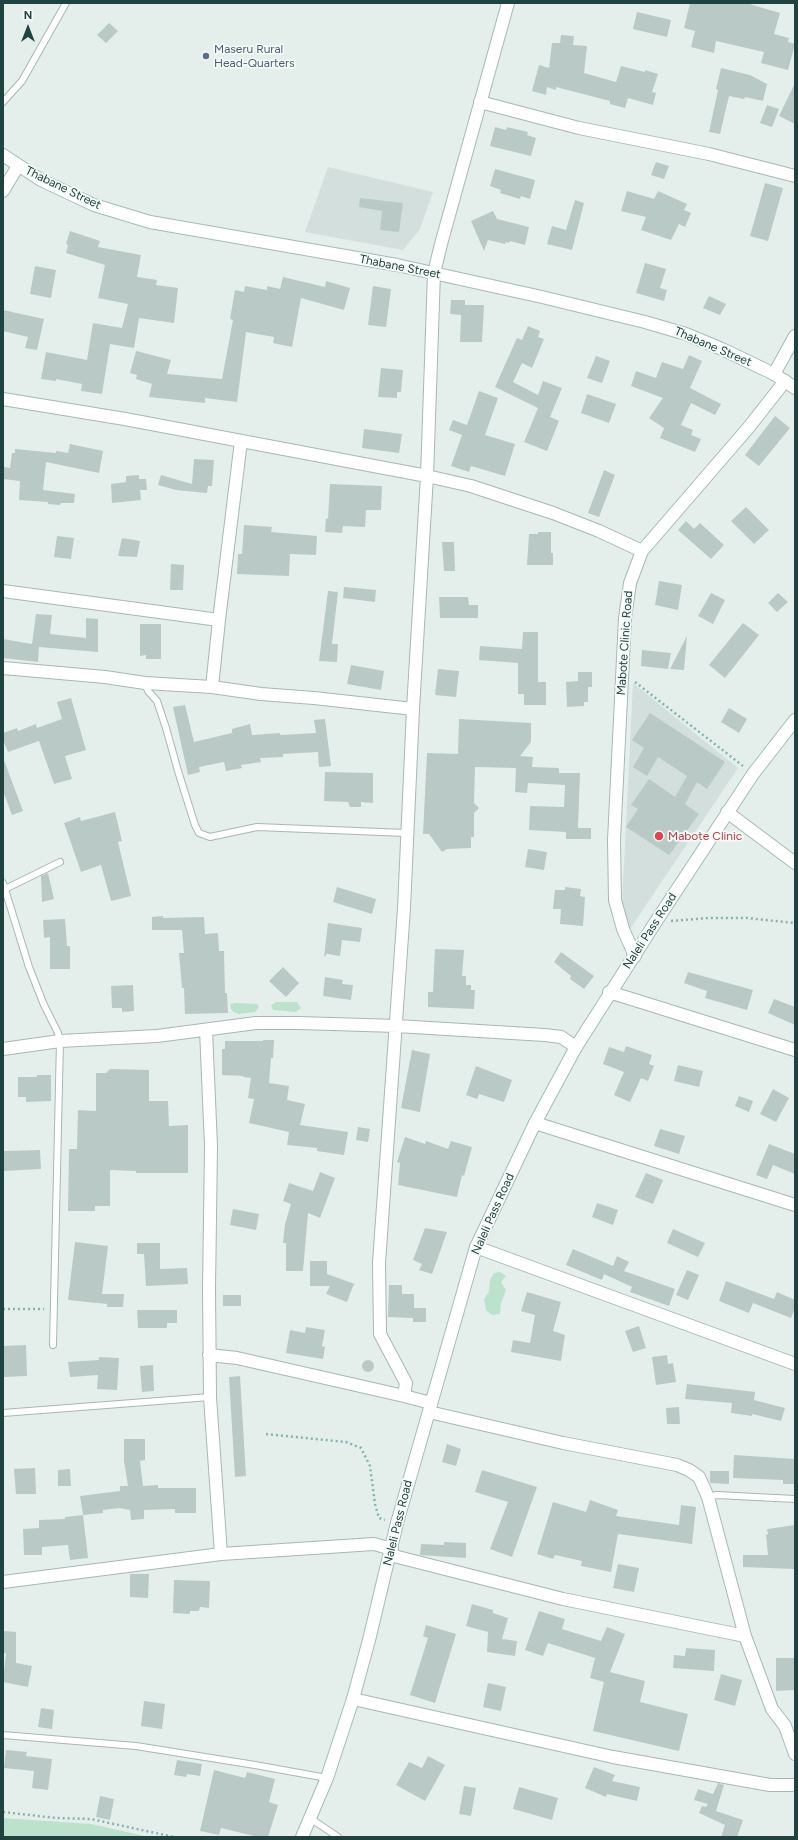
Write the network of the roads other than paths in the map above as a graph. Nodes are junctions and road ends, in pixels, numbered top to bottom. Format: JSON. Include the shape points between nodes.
{"nodes":[{"id":1,"x":66,"y":3,"type":"edge"},
{"id":2,"x":508,"y":3,"type":"edge"},
{"id":3,"x":3,"y":102,"type":"edge"},
{"id":4,"x":480,"y":102,"type":"junction"},
{"id":5,"x":3,"y":155,"type":"edge"},
{"id":6,"x":18,"y":166,"type":"junction"},
{"id":7,"x":795,"y":176,"type":"edge"},
{"id":8,"x":3,"y":191,"type":"edge"},
{"id":9,"x":434,"y":273,"type":"junction"},
{"id":10,"x":795,"y":336,"type":"edge"},
{"id":11,"x":774,"y":374,"type":"junction"},
{"id":12,"x":785,"y":381,"type":"junction"},
{"id":13,"x":795,"y":388,"type":"edge"},
{"id":14,"x":3,"y":399,"type":"edge"},
{"id":15,"x":241,"y":441,"type":"junction"},
{"id":16,"x":427,"y":476,"type":"junction"},
{"id":17,"x":642,"y":551,"type":"junction"},
{"id":18,"x":3,"y":591,"type":"edge"},
{"id":19,"x":219,"y":620,"type":"junction"},
{"id":20,"x":3,"y":668,"type":"edge"},
{"id":21,"x":146,"y":683,"type":"junction"},
{"id":22,"x":212,"y":687,"type":"junction"},
{"id":23,"x":413,"y":709,"type":"junction"},
{"id":24,"x":795,"y":720,"type":"edge"},
{"id":25,"x":727,"y":812,"type":"junction"},
{"id":26,"x":406,"y":833,"type":"junction"},
{"id":27,"x":60,"y":862,"type":"dead end"},
{"id":28,"x":795,"y":863,"type":"edge"},
{"id":29,"x":4,"y":886,"type":"edge"},
{"id":30,"x":635,"y":956,"type":"junction"},
{"id":31,"x":610,"y":992,"type":"junction"},
{"id":32,"x":397,"y":1026,"type":"junction"},
{"id":33,"x":206,"y":1030,"type":"junction"},
{"id":34,"x":60,"y":1042,"type":"junction"},
{"id":35,"x":576,"y":1046,"type":"junction"},
{"id":36,"x":3,"y":1050,"type":"edge"},
{"id":37,"x":795,"y":1050,"type":"edge"},
{"id":38,"x":535,"y":1123,"type":"junction"},
{"id":39,"x":795,"y":1205,"type":"edge"},
{"id":40,"x":476,"y":1247,"type":"junction"},
{"id":41,"x":53,"y":1345,"type":"dead end"},
{"id":42,"x":209,"y":1355,"type":"junction"},
{"id":43,"x":795,"y":1364,"type":"edge"},
{"id":44,"x":404,"y":1396,"type":"junction"},
{"id":45,"x":210,"y":1397,"type":"junction"},
{"id":46,"x":430,"y":1408,"type":"junction"},
{"id":47,"x":3,"y":1413,"type":"edge"},
{"id":48,"x":708,"y":1497,"type":"junction"},
{"id":49,"x":795,"y":1498,"type":"edge"},
{"id":50,"x":391,"y":1552,"type":"junction"},
{"id":51,"x":221,"y":1554,"type":"junction"},
{"id":52,"x":3,"y":1582,"type":"edge"},
{"id":53,"x":745,"y":1636,"type":"junction"},
{"id":54,"x":352,"y":1699,"type":"junction"},
{"id":55,"x":790,"y":1725,"type":"edge"},
{"id":56,"x":3,"y":1735,"type":"edge"},
{"id":57,"x":795,"y":1754,"type":"edge"},
{"id":58,"x":327,"y":1778,"type":"junction"},
{"id":59,"x":795,"y":1785,"type":"edge"},
{"id":60,"x":310,"y":1818,"type":"junction"},
{"id":61,"x":302,"y":1837,"type":"edge"},
{"id":62,"x":338,"y":1837,"type":"edge"}],
"edges":[{"from":1,"to":3,"type":"lane","via":[[22,81]]},
{"from":2,"to":4,"type":"street"},
{"from":4,"to":7,"type":"street","via":[[579,128],[709,154]]},
{"from":4,"to":9,"type":"street"},
{"from":5,"to":6,"type":"street","name":"Thabane Street"},
{"from":6,"to":8,"type":"street"},
{"from":6,"to":9,"type":"street","name":"Thabane Street","via":[[94,205],[150,222]]},
{"from":9,"to":11,"type":"street","name":"Thabane Street","via":[[659,326],[701,340]]},
{"from":9,"to":16,"type":"street"},
{"from":10,"to":11,"type":"street"},
{"from":11,"to":12,"type":"street","name":"Thabane Street"},
{"from":12,"to":13,"type":"street","name":"Thabane Street"},
{"from":12,"to":17,"type":"street","name":"Mabote Clinic Road"},
{"from":14,"to":15,"type":"street"},
{"from":15,"to":16,"type":"street"},
{"from":15,"to":19,"type":"street"},
{"from":16,"to":17,"type":"street","via":[[471,486],[553,513]]},
{"from":16,"to":23,"type":"street"},
{"from":17,"to":30,"type":"street","name":"Mabote Clinic Road","via":[[630,584],[625,618],[614,840],[615,900],[623,929]]},
{"from":18,"to":19,"type":"street"},
{"from":19,"to":22,"type":"street"},
{"from":20,"to":21,"type":"street"},
{"from":21,"to":22,"type":"street"},
{"from":21,"to":26,"type":"lane","via":[[148,691],[157,701],[199,833],[210,837],[258,827]]},
{"from":22,"to":23,"type":"street"},
{"from":23,"to":26,"type":"street"},
{"from":24,"to":25,"type":"street","name":"Naleli Pass Road","via":[[752,774]]},
{"from":25,"to":28,"type":"street"},
{"from":25,"to":30,"type":"street","name":"Naleli Pass Road"},
{"from":26,"to":32,"type":"street"},
{"from":27,"to":29,"type":"lane"},
{"from":29,"to":34,"type":"lane","via":[[29,967]]},
{"from":30,"to":31,"type":"street","name":"Naleli Pass Road"},
{"from":31,"to":35,"type":"street","name":"Naleli Pass Road"},
{"from":31,"to":37,"type":"street"},
{"from":32,"to":33,"type":"street","via":[[256,1023]]},
{"from":32,"to":35,"type":"street","via":[[545,1034],[561,1037]]},
{"from":32,"to":44,"type":"street","via":[[378,1300],[380,1334],[406,1383]]},
{"from":33,"to":34,"type":"street"},
{"from":33,"to":42,"type":"street","via":[[211,1146]]},
{"from":34,"to":36,"type":"street"},
{"from":34,"to":41,"type":"lane"},
{"from":35,"to":38,"type":"street","name":"Naleli Pass Road"},
{"from":38,"to":39,"type":"street"},
{"from":38,"to":40,"type":"street","name":"Naleli Pass Road"},
{"from":40,"to":43,"type":"street"},
{"from":40,"to":46,"type":"street","name":"Naleli Pass Road"},
{"from":42,"to":44,"type":"street","via":[[237,1358]]},
{"from":42,"to":45,"type":"street"},
{"from":44,"to":46,"type":"street"},
{"from":45,"to":47,"type":"lane"},
{"from":45,"to":51,"type":"street"},
{"from":46,"to":48,"type":"street","via":[[563,1443],[677,1465],[699,1477]]},
{"from":46,"to":50,"type":"street","name":"Naleli Pass Road"},
{"from":48,"to":49,"type":"lane","via":[[717,1495]]},
{"from":48,"to":53,"type":"street"},
{"from":50,"to":51,"type":"street","via":[[374,1544],[359,1544]]},
{"from":50,"to":53,"type":"street","via":[[563,1599]]},
{"from":50,"to":54,"type":"street","name":"Naleli Pass Road"},
{"from":51,"to":52,"type":"street"},
{"from":53,"to":55,"type":"street","via":[[772,1709]]},
{"from":54,"to":58,"type":"street","name":"Naleli Pass Road"},
{"from":54,"to":59,"type":"street","via":[[613,1756],[770,1785]]},
{"from":55,"to":57,"type":"street"},
{"from":56,"to":58,"type":"lane","via":[[136,1746]]},
{"from":58,"to":60,"type":"street","name":"Naleli Pass Road"},
{"from":60,"to":61,"type":"street","name":"Naleli Pass Road"},
{"from":60,"to":62,"type":"lane"}]}
